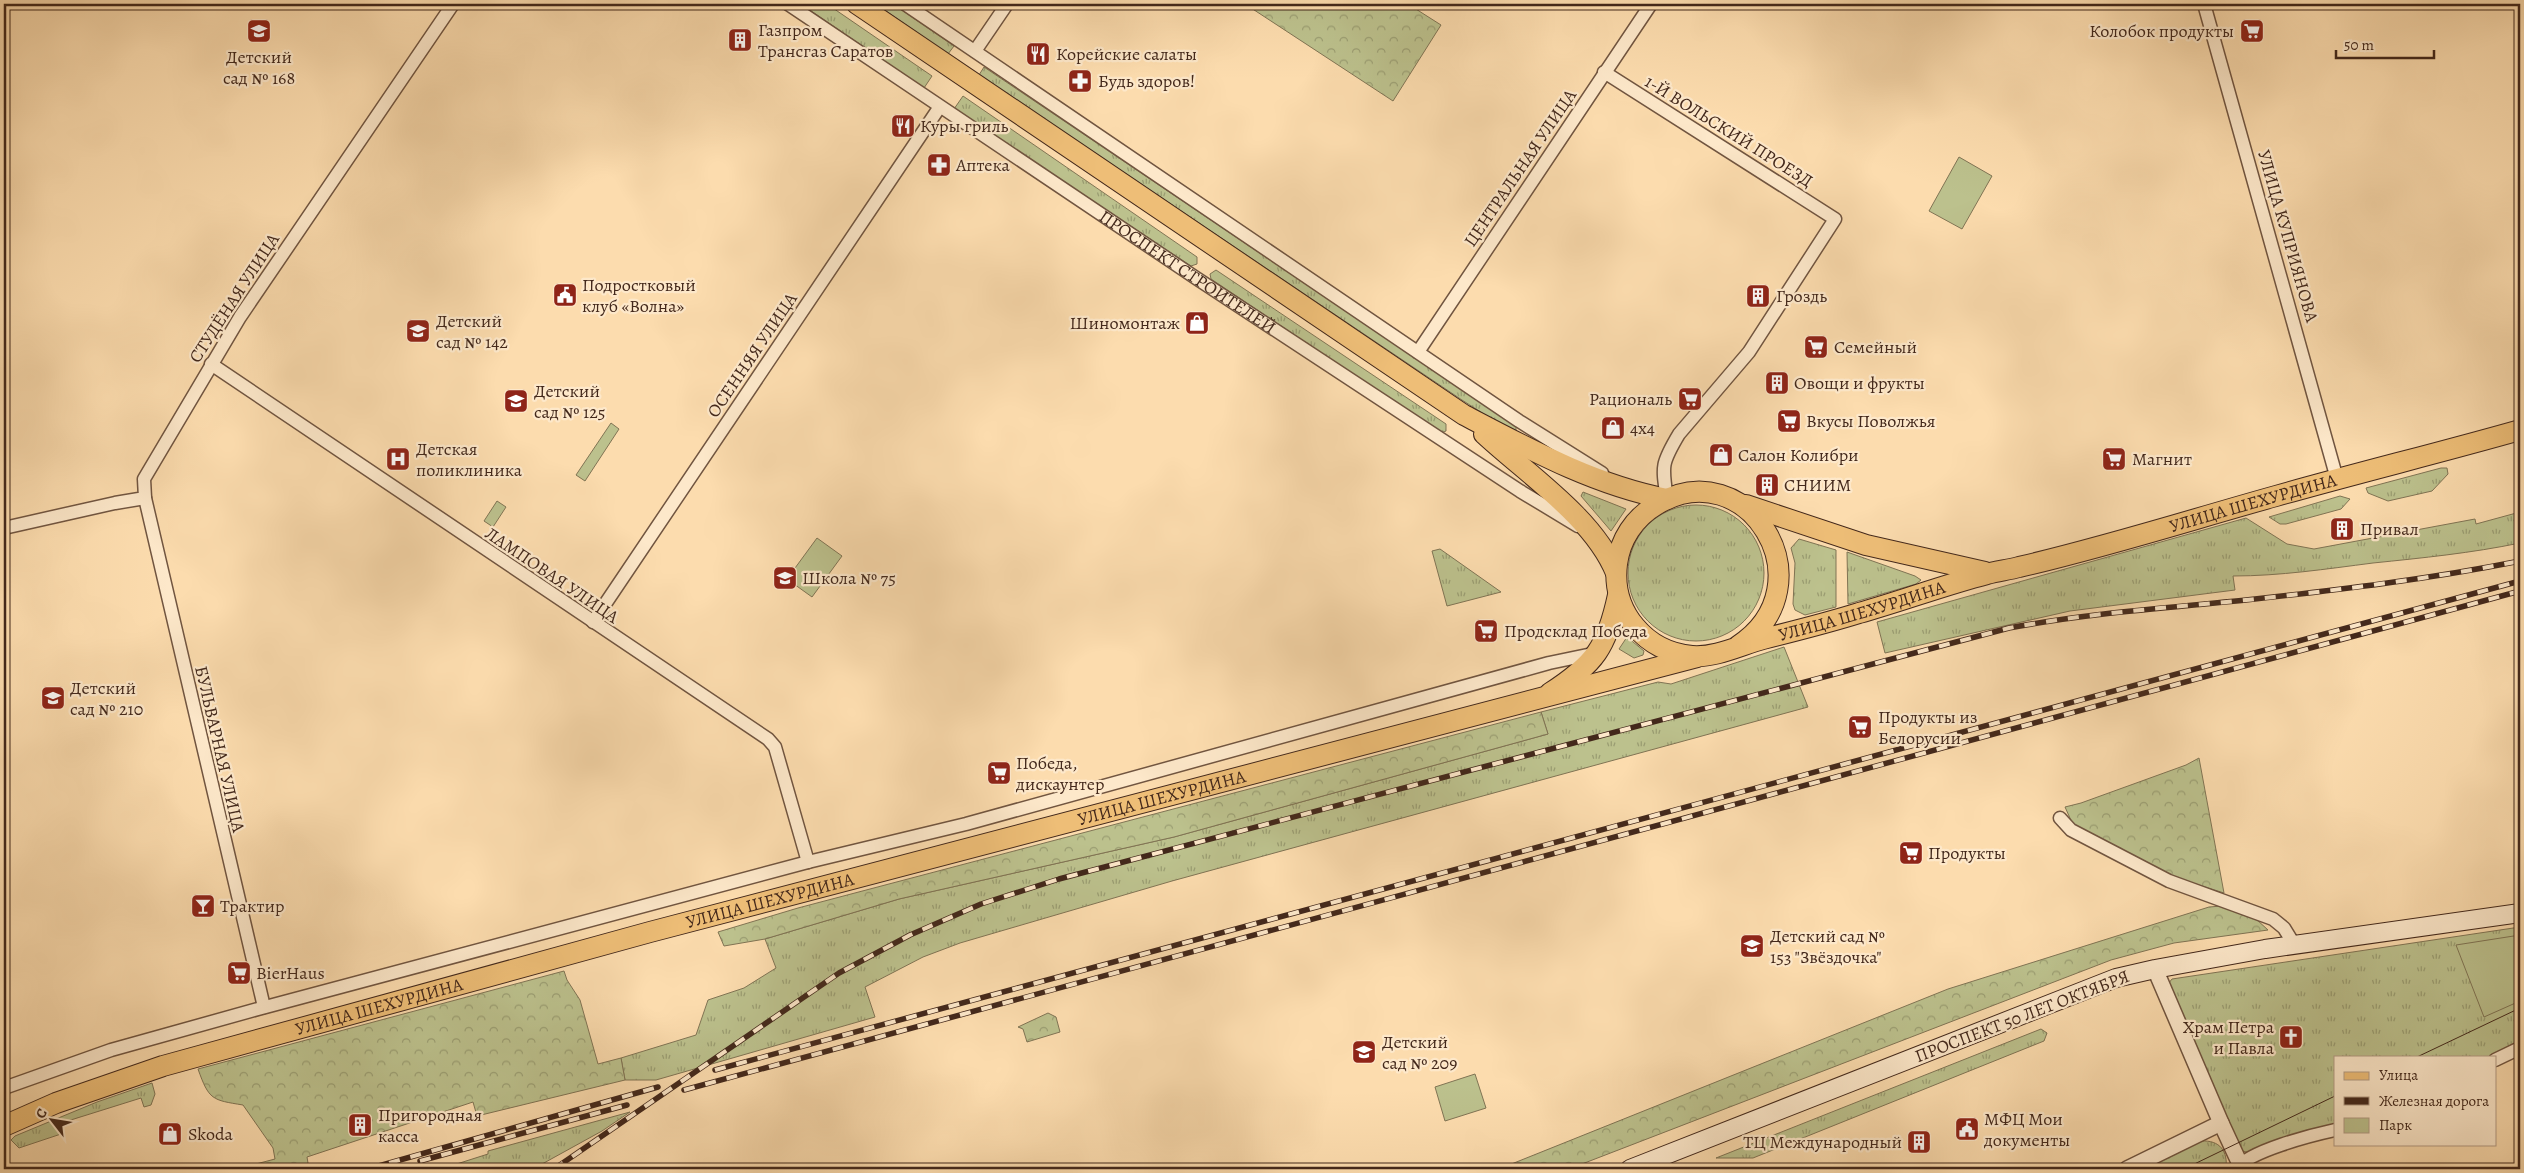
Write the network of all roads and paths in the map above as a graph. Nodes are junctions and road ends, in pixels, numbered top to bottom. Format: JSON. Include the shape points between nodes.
{"nodes":[{"id":1,"x":452,"y":4,"type":"edge"},
{"id":2,"x":788,"y":4,"type":"edge"},
{"id":3,"x":857,"y":4,"type":"edge"},
{"id":4,"x":905,"y":4,"type":"edge"},
{"id":5,"x":1007,"y":4,"type":"edge"},
{"id":6,"x":1651,"y":4,"type":"edge"},
{"id":7,"x":2204,"y":4,"type":"edge"},
{"id":8,"x":975,"y":51,"type":"junction"},
{"id":9,"x":1604,"y":72,"type":"junction"},
{"id":10,"x":939,"y":108,"type":"junction"},
{"id":11,"x":1418,"y":352,"type":"junction"},
{"id":12,"x":211,"y":364,"type":"junction"},
{"id":13,"x":1464,"y":415,"type":"junction"},
{"id":14,"x":2520,"y":430,"type":"edge"},
{"id":15,"x":2337,"y":479,"type":"junction"},
{"id":16,"x":1630,"y":491,"type":"junction"},
{"id":17,"x":145,"y":498,"type":"junction"},
{"id":18,"x":1667,"y":499,"type":"junction"},
{"id":19,"x":1741,"y":504,"type":"junction"},
{"id":20,"x":4,"y":528,"type":"edge"},
{"id":21,"x":1592,"y":534,"type":"junction"},
{"id":22,"x":1616,"y":572,"type":"junction"},
{"id":23,"x":1989,"y":573,"type":"junction"},
{"id":24,"x":1618,"y":595,"type":"junction"},
{"id":25,"x":593,"y":622,"type":"junction"},
{"id":26,"x":1738,"y":646,"type":"junction"},
{"id":27,"x":1599,"y":652,"type":"junction"},
{"id":28,"x":1697,"y":657,"type":"junction"},
{"id":29,"x":1542,"y":698,"type":"junction"},
{"id":30,"x":2060,"y":818,"type":"dead end"},
{"id":31,"x":808,"y":862,"type":"junction"},
{"id":32,"x":2520,"y":913,"type":"edge"},
{"id":33,"x":2295,"y":946,"type":"junction"},
{"id":34,"x":2155,"y":969,"type":"junction"},
{"id":35,"x":264,"y":1007,"type":"junction"},
{"id":36,"x":2520,"y":1048,"type":"edge"},
{"id":37,"x":2496,"y":1060,"type":"edge"},
{"id":38,"x":4,"y":1088,"type":"edge"},
{"id":39,"x":2221,"y":1123,"type":"junction"},
{"id":40,"x":4,"y":1126,"type":"edge"},
{"id":41,"x":2334,"y":1130,"type":"edge"},
{"id":42,"x":2238,"y":1167,"type":"edge"},
{"id":43,"x":1630,"y":1169,"type":"edge"},
{"id":44,"x":2127,"y":1169,"type":"edge"}],
"edges":[{"from":1,"to":12,"type":"street","name":"СТУДЁНАЯ УЛИЦА"},
{"from":2,"to":10,"type":"street","name":"ПРОСПЕКТ СТРОИТЕЛЕЙ"},
{"from":3,"to":13,"type":"main road","name":"ПРОСПЕКТ СТРОИТЕЛЕЙ"},
{"from":4,"to":8,"type":"street","name":"ПРОСПЕКТ СТРОИТЕЛЕЙ"},
{"from":5,"to":8,"type":"street"},
{"from":6,"to":9,"type":"street","name":"ЦЕНТРАЛЬНАЯ УЛИЦА"},
{"from":7,"to":15,"type":"street","name":"УЛИЦА КУПРИЯНОВА"},
{"from":8,"to":11,"type":"street","name":"ПРОСПЕКТ СТРОИТЕЛЕЙ"},
{"from":9,"to":11,"type":"street","name":"ЦЕНТРАЛЬНАЯ УЛИЦА"},
{"from":9,"to":18,"type":"street","name":"1-Й ВОЛЬСКИЙ ПРОЕЗД","via":[[1835,219],[1749,352],[1679,434],[1662,467]]},
{"from":10,"to":21,"type":"street","name":"ПРОСПЕКТ СТРОИТЕЛЕЙ","via":[[1504,481]]},
{"from":10,"to":25,"type":"street","name":"ОСЕННЯЯ УЛИЦА"},
{"from":11,"to":16,"type":"street","name":"ПРОСПЕКТ СТРОИТЕЛЕЙ"},
{"from":12,"to":17,"type":"street","name":"СТУДЁНАЯ УЛИЦА","via":[[144,479]]},
{"from":12,"to":25,"type":"street","name":"ЛАМПОВАЯ УЛИЦА"},
{"from":13,"to":16,"type":"main road","name":"ПРОСПЕКТ СТРОИТЕЛЕЙ","via":[[1568,468]]},
{"from":13,"to":21,"type":"main road","name":"ПРОСПЕКТ СТРОИТЕЛЕЙ"},
{"from":14,"to":15,"type":"main road","name":"УЛИЦА ШЕХУРДИНА"},
{"from":15,"to":23,"type":"main road","name":"УЛИЦА ШЕХУРДИНА","via":[[2114,542]]},
{"from":16,"to":18,"type":"main road","name":"ПРОСПЕКТ СТРОИТЕЛЕЙ"},
{"from":17,"to":20,"type":"street"},
{"from":17,"to":35,"type":"street","name":"БУЛЬВАРНАЯ УЛИЦА"},
{"from":18,"to":19,"type":"main road","via":[[1702,493]]},
{"from":18,"to":22,"type":"main road","via":[[1634,524],[1621,547]]},
{"from":19,"to":23,"type":"main road","name":"УЛИЦА ШЕХУРДИНА","via":[[1866,545]]},
{"from":19,"to":26,"type":"main road","via":[[1768,533],[1777,553],[1779,574],[1777,596],[1768,616],[1755,633]]},
{"from":21,"to":22,"type":"main road","name":"ПРОСПЕКТ СТРОИТЕЛЕЙ","via":[[1607,552]]},
{"from":22,"to":24,"type":"main road"},
{"from":23,"to":26,"type":"main road","name":"УЛИЦА ШЕХУРДИНА"},
{"from":24,"to":27,"type":"main road","name":"УЛИЦА ШЕХУРДИНА","via":[[1612,622]]},
{"from":24,"to":28,"type":"main road","via":[[1630,620],[1648,640],[1676,654]]},
{"from":25,"to":31,"type":"street","name":"ЛАМПОВАЯ УЛИЦА","via":[[768,739],[775,748]]},
{"from":26,"to":28,"type":"main road"},
{"from":27,"to":29,"type":"main road","name":"УЛИЦА ШЕХУРДИНА"},
{"from":27,"to":31,"type":"street","via":[[966,824]]},
{"from":28,"to":29,"type":"main road","name":"УЛИЦА ШЕХУРДИНА"},
{"from":29,"to":40,"type":"main road","name":"УЛИЦА ШЕХУРДИНА","via":[[708,917],[162,1066],[56,1103]]},
{"from":30,"to":33,"type":"street","via":[[2071,830],[2169,881],[2274,919]]},
{"from":31,"to":35,"type":"street"},
{"from":32,"to":33,"type":"main road","name":"ПРОСПЕКТ 50 ЛЕТ ОКТЯБРЯ"},
{"from":33,"to":34,"type":"main road","name":"ПРОСПЕКТ 50 ЛЕТ ОКТЯБРЯ"},
{"from":34,"to":39,"type":"street"},
{"from":34,"to":43,"type":"main road","name":"ПРОСПЕКТ 50 ЛЕТ ОКТЯБРЯ","via":[[2116,978]]},
{"from":35,"to":38,"type":"street","via":[[111,1050]]},
{"from":36,"to":37,"type":"street"},
{"from":39,"to":42,"type":"street"},
{"from":39,"to":44,"type":"street"},
{"from":41,"to":42,"type":"street","via":[[2299,1138]]}]}
